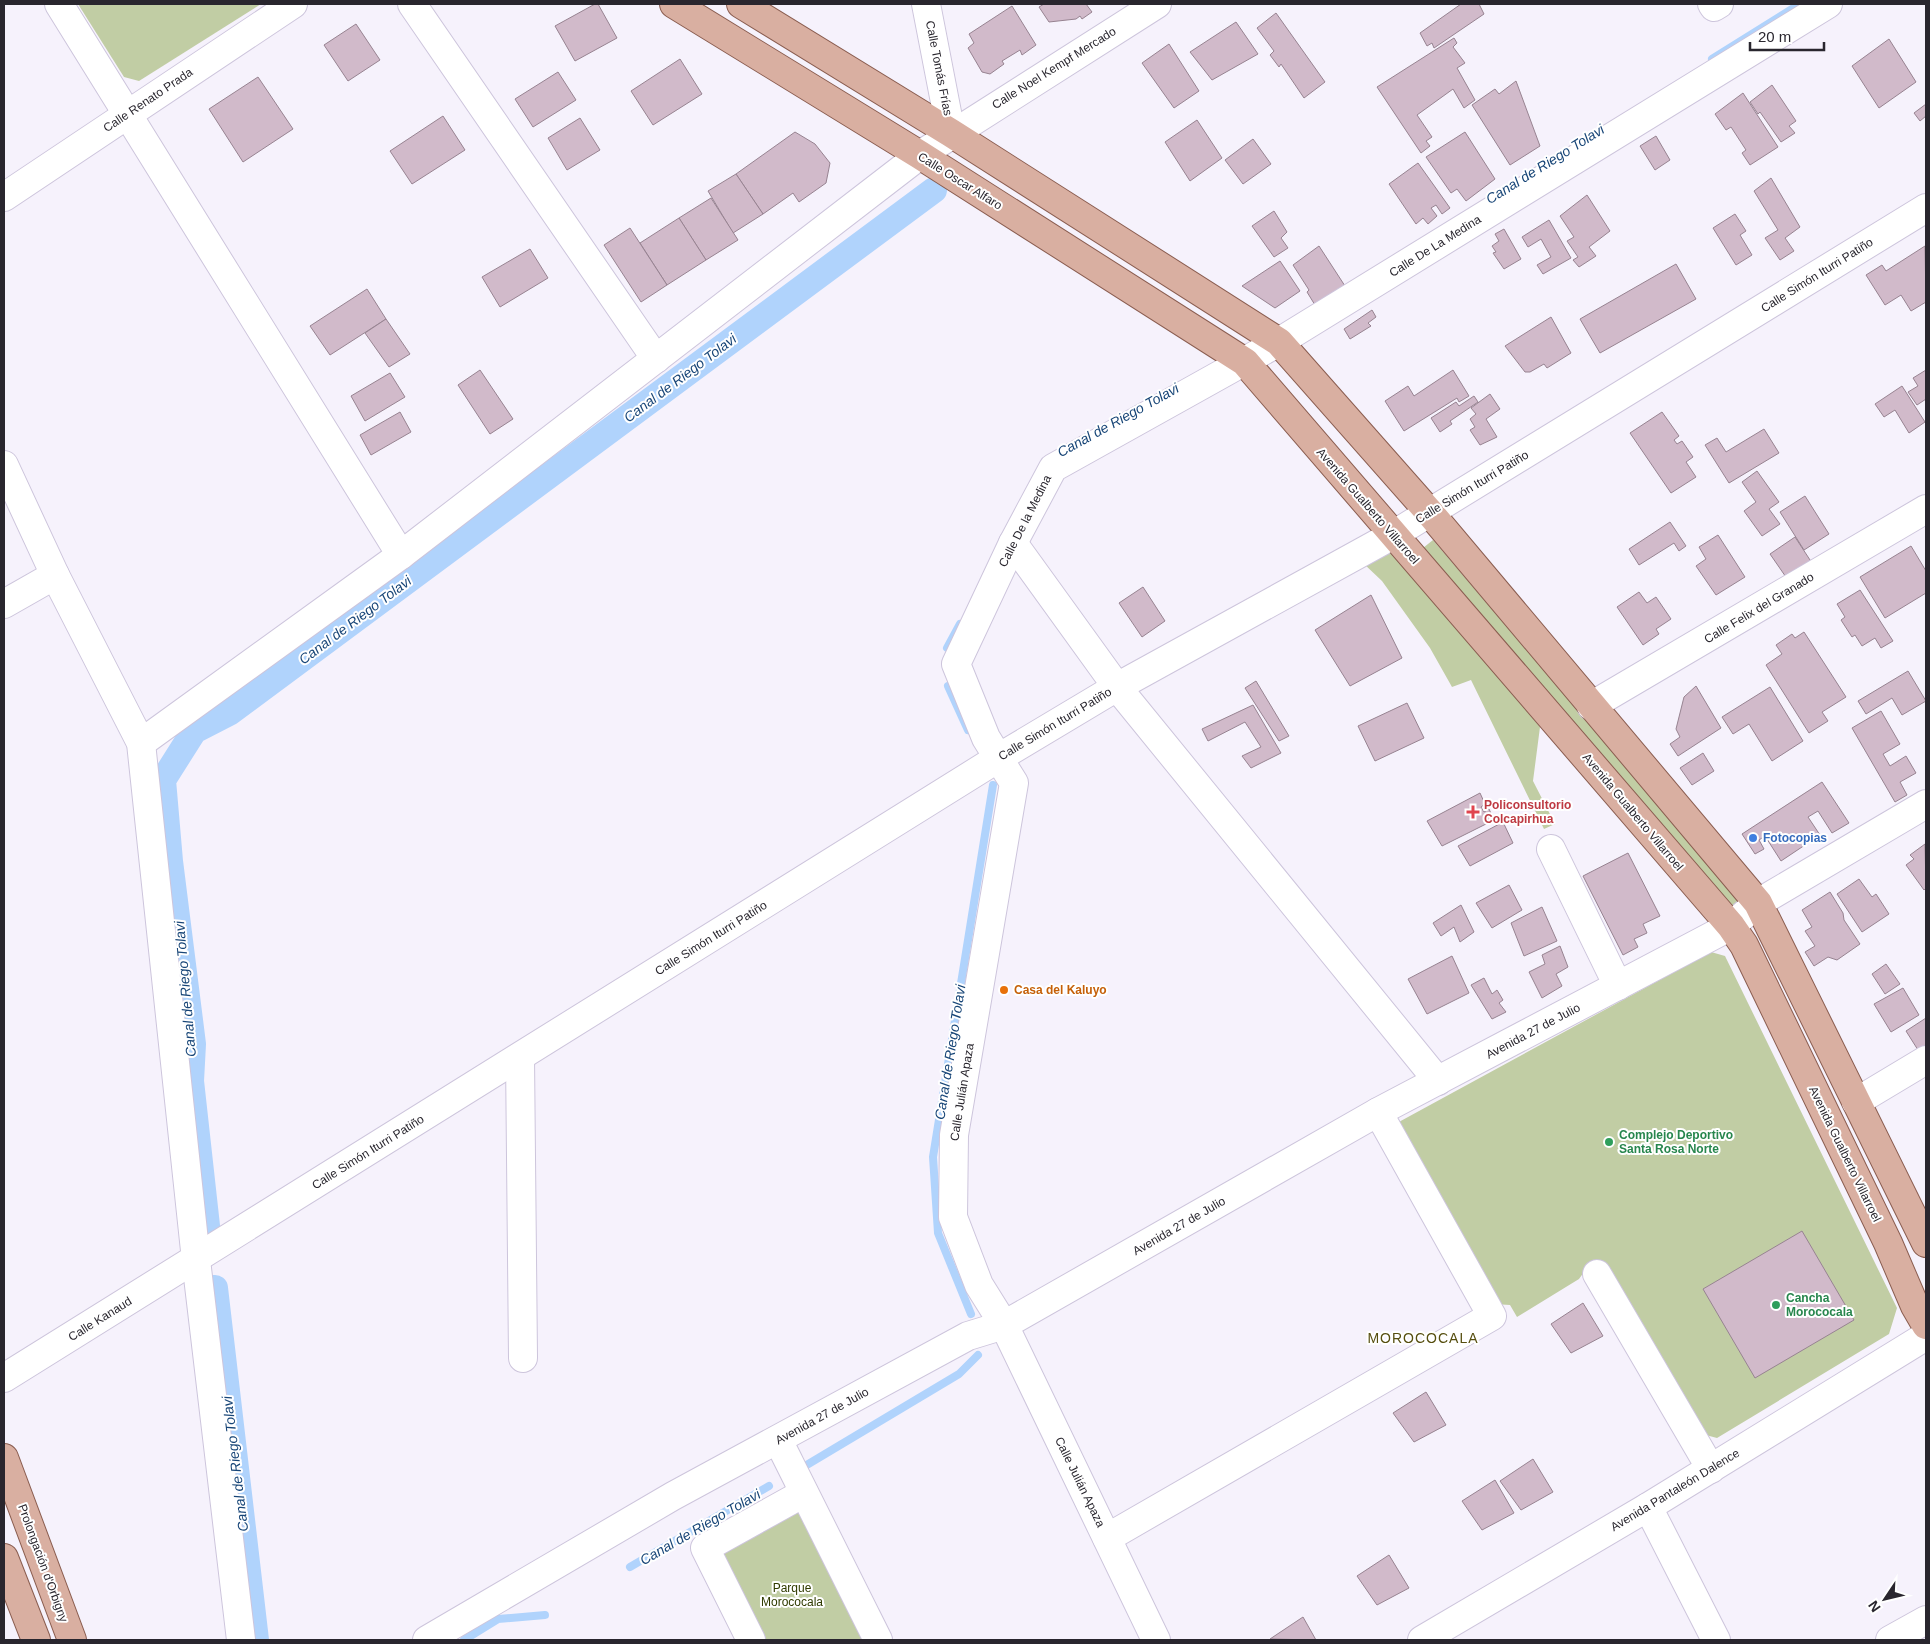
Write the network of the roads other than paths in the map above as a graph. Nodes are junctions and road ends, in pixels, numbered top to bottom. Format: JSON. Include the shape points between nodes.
{"nodes":[{"id":1,"x":60,"y":4,"type":"edge"},
{"id":2,"x":293,"y":4,"type":"edge"},
{"id":3,"x":412,"y":4,"type":"edge"},
{"id":4,"x":674,"y":4,"type":"edge"},
{"id":5,"x":741,"y":4,"type":"edge"},
{"id":6,"x":926,"y":4,"type":"edge"},
{"id":7,"x":1157,"y":4,"type":"edge"},
{"id":8,"x":1712,"y":4,"type":"edge"},
{"id":9,"x":1719,"y":4,"type":"edge"},
{"id":10,"x":1828,"y":4,"type":"edge"},
{"id":11,"x":128,"y":113,"type":"junction"},
{"id":12,"x":951,"y":133,"type":"junction"},
{"id":13,"x":920,"y":155,"type":"junction"},
{"id":14,"x":4,"y":197,"type":"edge"},
{"id":15,"x":1926,"y":208,"type":"edge"},
{"id":16,"x":1279,"y":342,"type":"junction"},
{"id":17,"x":656,"y":359,"type":"junction"},
{"id":18,"x":1245,"y":362,"type":"junction"},
{"id":19,"x":4,"y":465,"type":"edge"},
{"id":20,"x":1926,"y":509,"type":"edge"},
{"id":21,"x":1430,"y":513,"type":"junction"},
{"id":22,"x":1393,"y":535,"type":"junction"},
{"id":23,"x":1013,"y":542,"type":"junction"},
{"id":24,"x":401,"y":555,"type":"junction"},
{"id":25,"x":56,"y":575,"type":"junction"},
{"id":26,"x":4,"y":604,"type":"edge"},
{"id":27,"x":956,"y":664,"type":"joint"},
{"id":28,"x":1117,"y":687,"type":"junction"},
{"id":29,"x":1592,"y":706,"type":"junction"},
{"id":30,"x":142,"y":743,"type":"junction"},
{"id":31,"x":1000,"y":757,"type":"junction"},
{"id":32,"x":1926,"y":804,"type":"edge"},
{"id":33,"x":1551,"y":849,"type":"dead end"},
{"id":34,"x":1758,"y":903,"type":"junction"},
{"id":35,"x":1731,"y":926,"type":"junction"},
{"id":36,"x":1618,"y":986,"type":"junction"},
{"id":37,"x":520,"y":1057,"type":"junction"},
{"id":38,"x":1926,"y":1060,"type":"edge"},
{"id":39,"x":1438,"y":1081,"type":"junction"},
{"id":40,"x":1856,"y":1102,"type":"junction"},
{"id":41,"x":1378,"y":1112,"type":"junction"},
{"id":42,"x":1926,"y":1243,"type":"edge"},
{"id":43,"x":196,"y":1260,"type":"junction"},
{"id":44,"x":1597,"y":1274,"type":"dead end"},
{"id":45,"x":1004,"y":1325,"type":"junction"},
{"id":46,"x":1926,"y":1325,"type":"edge"},
{"id":47,"x":1926,"y":1336,"type":"edge"},
{"id":48,"x":523,"y":1358,"type":"dead end"},
{"id":49,"x":4,"y":1378,"type":"edge"},
{"id":50,"x":778,"y":1440,"type":"junction"},
{"id":51,"x":4,"y":1458,"type":"edge"},
{"id":52,"x":1710,"y":1469,"type":"junction"},
{"id":53,"x":804,"y":1493,"type":"junction"},
{"id":54,"x":1648,"y":1507,"type":"junction"},
{"id":55,"x":1107,"y":1538,"type":"junction"},
{"id":56,"x":4,"y":1558,"type":"edge"},
{"id":57,"x":1926,"y":1620,"type":"edge"},
{"id":58,"x":36,"y":1640,"type":"edge"},
{"id":59,"x":72,"y":1640,"type":"edge"},
{"id":60,"x":241,"y":1640,"type":"edge"},
{"id":61,"x":427,"y":1640,"type":"edge"},
{"id":62,"x":751,"y":1640,"type":"edge"},
{"id":63,"x":878,"y":1640,"type":"edge"},
{"id":64,"x":1156,"y":1640,"type":"edge"},
{"id":65,"x":1422,"y":1640,"type":"edge"},
{"id":66,"x":1716,"y":1640,"type":"edge"},
{"id":67,"x":1890,"y":1640,"type":"edge"}],
"edges":[{"from":1,"to":11,"type":"street"},
{"from":2,"to":11,"type":"street","name":"Calle Renato Prada"},
{"from":3,"to":17,"type":"street"},
{"from":4,"to":13,"type":"main road","name":"Calle Oscar Alfaro"},
{"from":5,"to":12,"type":"main road"},
{"from":6,"to":12,"type":"street","name":"Calle Tomás Frías"},
{"from":7,"to":12,"type":"street","name":"Calle Noel Kempf Mercado"},
{"from":8,"to":9,"type":"street","via":[[1714,7]]},
{"from":10,"to":16,"type":"street","name":"Calle De La Medina"},
{"from":11,"to":14,"type":"street","name":"Calle Renato Prada"},
{"from":11,"to":24,"type":"street"},
{"from":12,"to":13,"type":"street","name":"Calle Noel Kempf Mercado"},
{"from":12,"to":16,"type":"main road"},
{"from":13,"to":17,"type":"street","name":"Calle Noel Kempf Mercado"},
{"from":13,"to":18,"type":"main road","name":"Calle Oscar Alfaro"},
{"from":15,"to":21,"type":"street","name":"Calle Simón Iturri Patiño"},
{"from":16,"to":18,"type":"street","name":"Calle De La Medina"},
{"from":16,"to":21,"type":"main road"},
{"from":17,"to":24,"type":"street","name":"Calle Noel Kempf Mercado"},
{"from":18,"to":22,"type":"main road","name":"Avenida Gualberto Villarroel"},
{"from":18,"to":23,"type":"street","name":"Calle De la Medina","via":[[1053,468]]},
{"from":19,"to":25,"type":"street"},
{"from":20,"to":29,"type":"street","name":"Calle Felix del Granado"},
{"from":21,"to":22,"type":"street","name":"Calle Simón Iturri Patiño"},
{"from":21,"to":29,"type":"main road"},
{"from":22,"to":28,"type":"street","name":"Calle Simón Iturri Patiño"},
{"from":22,"to":35,"type":"main road","name":"Avenida Gualberto Villarroel"},
{"from":23,"to":27,"type":"street","name":"Calle De la Medina"},
{"from":23,"to":28,"type":"street"},
{"from":24,"to":30,"type":"street","name":"Calle Noel Kempf Mercado"},
{"from":25,"to":26,"type":"street"},
{"from":25,"to":30,"type":"street"},
{"from":27,"to":31,"type":"street","name":"Calle Julián Apaza","via":[[986,738]]},
{"from":28,"to":31,"type":"street","name":"Calle Simón Iturri Patiño"},
{"from":28,"to":39,"type":"street"},
{"from":29,"to":34,"type":"main road"},
{"from":30,"to":43,"type":"street"},
{"from":31,"to":37,"type":"street","name":"Calle Simón Iturri Patiño"},
{"from":31,"to":45,"type":"street","name":"Calle Julián Apaza","via":[[1014,783],[954,1135],[953,1217],[979,1285]]},
{"from":32,"to":34,"type":"street","name":"Avenida 27 de Julio"},
{"from":33,"to":36,"type":"street"},
{"from":34,"to":35,"type":"street","name":"Avenida 27 de Julio"},
{"from":34,"to":40,"type":"main road"},
{"from":35,"to":36,"type":"street","name":"Avenida 27 de Julio"},
{"from":35,"to":46,"type":"main road","name":"Avenida Gualberto Villarroel","via":[[1748,954]]},
{"from":36,"to":39,"type":"street","name":"Avenida 27 de Julio"},
{"from":37,"to":43,"type":"street","name":"Calle Simón Iturri Patiño"},
{"from":37,"to":48,"type":"street"},
{"from":38,"to":40,"type":"street"},
{"from":39,"to":41,"type":"street","name":"Avenida 27 de Julio"},
{"from":40,"to":42,"type":"main road"},
{"from":41,"to":45,"type":"street","name":"Avenida 27 de Julio"},
{"from":41,"to":55,"type":"street","via":[[1492,1316]]},
{"from":43,"to":49,"type":"street","name":"Calle Kanaud"},
{"from":43,"to":60,"type":"street"},
{"from":44,"to":52,"type":"street"},
{"from":45,"to":50,"type":"street","name":"Avenida 27 de Julio","via":[[968,1336]]},
{"from":45,"to":55,"type":"street","name":"Calle Julián Apaza"},
{"from":47,"to":52,"type":"street","name":"Avenida Pantaleón Dalence"},
{"from":50,"to":53,"type":"street"},
{"from":50,"to":61,"type":"street","name":"Avenida 27 de Julio","via":[[673,1496]]},
{"from":51,"to":59,"type":"main road","name":"Prolongación d'Orbigny"},
{"from":52,"to":54,"type":"street","name":"Avenida Pantaleón Dalence"},
{"from":53,"to":62,"type":"street","via":[[705,1548]]},
{"from":53,"to":63,"type":"street"},
{"from":54,"to":65,"type":"street","name":"Avenida Pantaleón Dalence"},
{"from":54,"to":66,"type":"street"},
{"from":55,"to":64,"type":"street","name":"Calle Julián Apaza"},
{"from":56,"to":58,"type":"main road"},
{"from":57,"to":67,"type":"street"}]}
